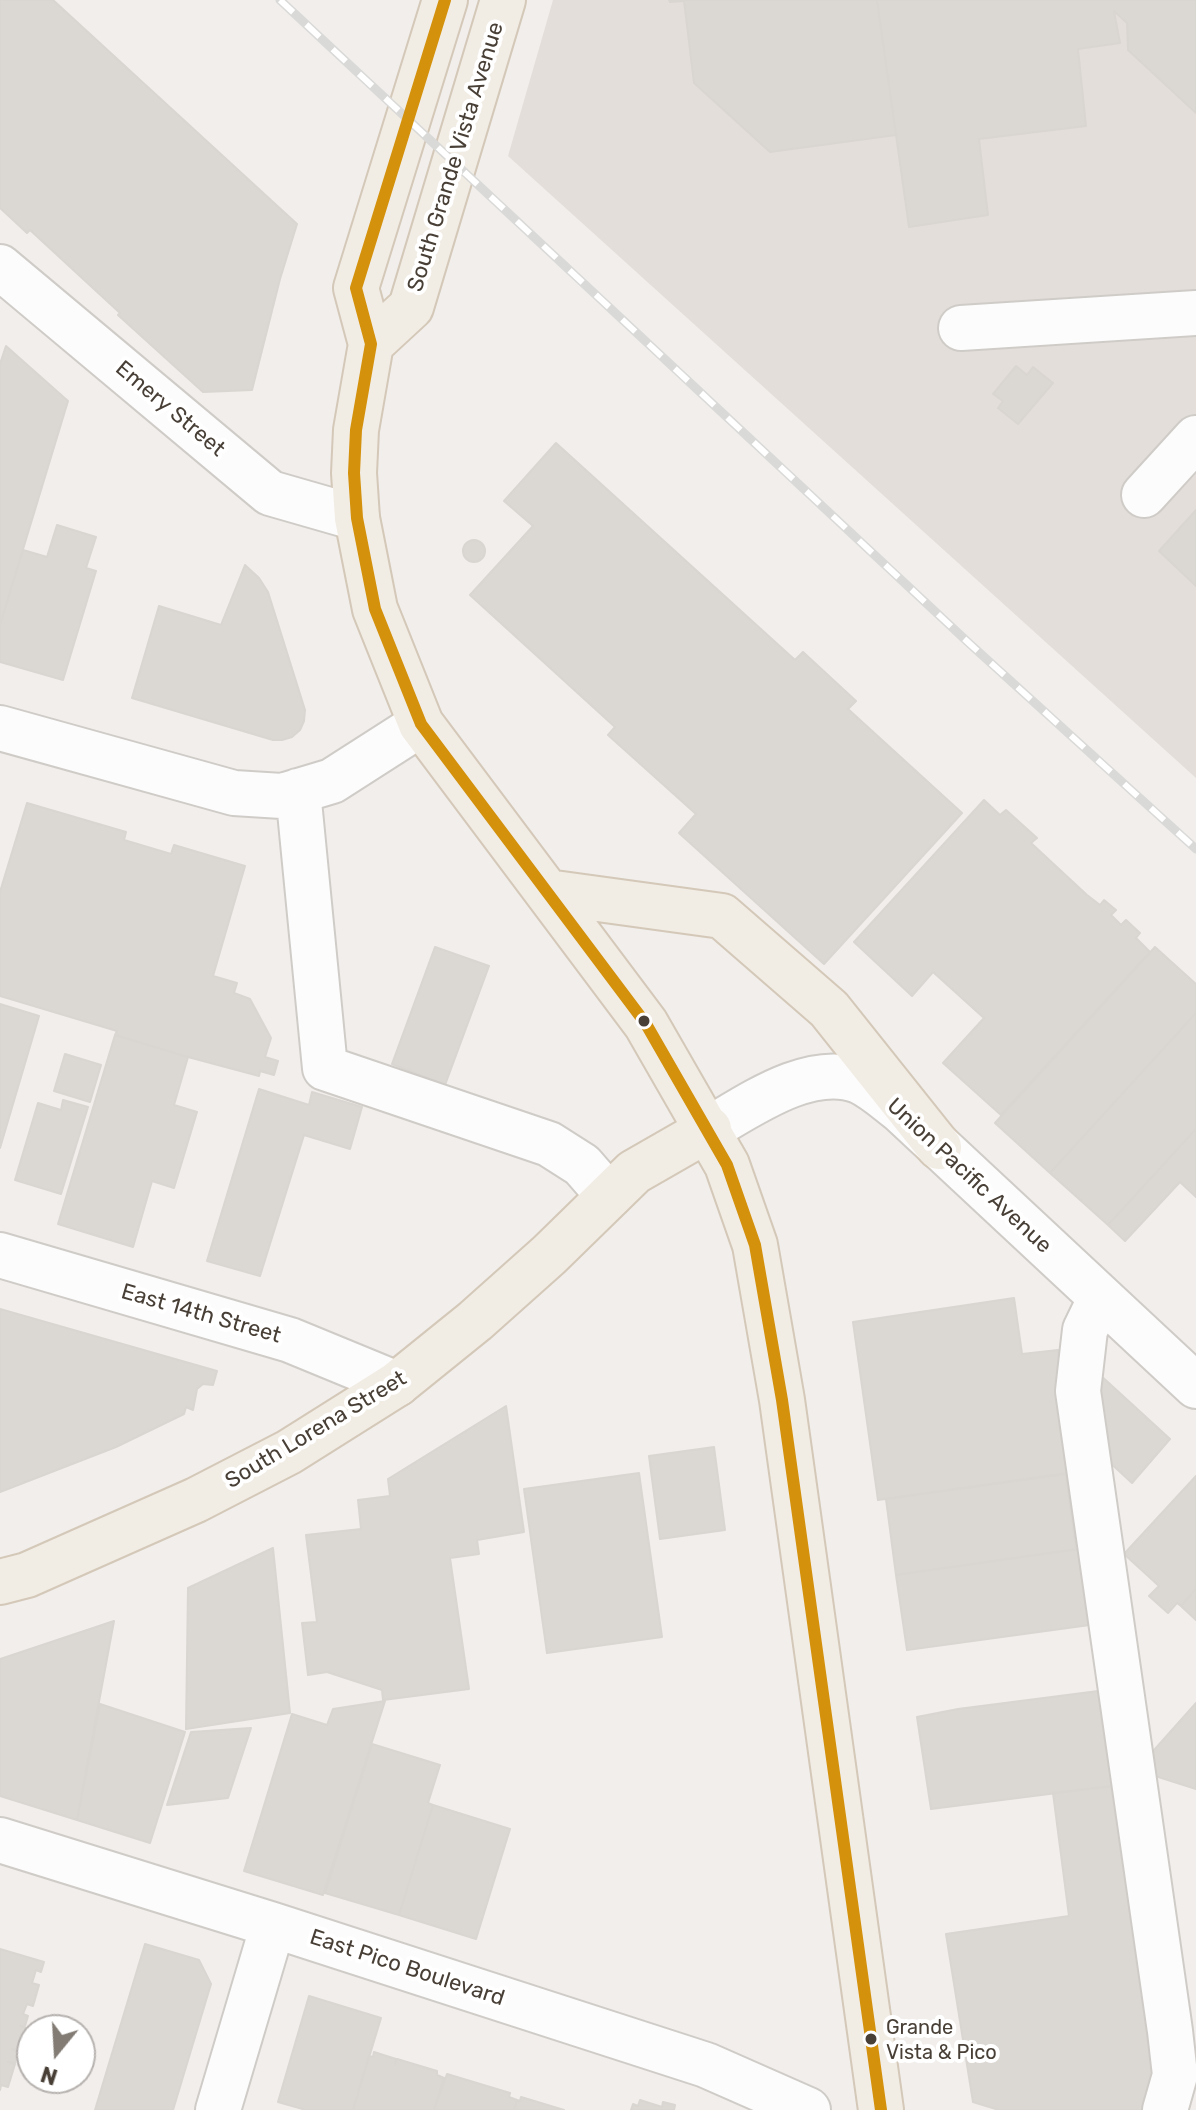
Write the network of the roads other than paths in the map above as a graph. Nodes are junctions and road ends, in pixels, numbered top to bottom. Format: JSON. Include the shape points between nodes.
{"nodes":[{"id":1,"x":445,"y":0,"type":"edge"},
{"id":2,"x":503,"y":0,"type":"edge"},
{"id":3,"x":0,"y":267,"type":"edge"},
{"id":4,"x":1196,"y":313,"type":"edge"},
{"id":5,"x":961,"y":328,"type":"dead end"},
{"id":6,"x":371,"y":344,"type":"junction"},
{"id":7,"x":1196,"y":438,"type":"edge"},
{"id":8,"x":1144,"y":495,"type":"dead end"},
{"id":9,"x":357,"y":518,"type":"junction"},
{"id":10,"x":421,"y":724,"type":"junction"},
{"id":11,"x":0,"y":728,"type":"edge"},
{"id":12,"x":298,"y":791,"type":"junction"},
{"id":13,"x":547,"y":892,"type":"junction"},
{"id":14,"x":709,"y":1129,"type":"junction"},
{"id":15,"x":939,"y":1147,"type":"junction"},
{"id":16,"x":609,"y":1196,"type":"junction"},
{"id":17,"x":0,"y":1255,"type":"edge"},
{"id":18,"x":1100,"y":1299,"type":"junction"},
{"id":19,"x":397,"y":1384,"type":"junction"},
{"id":20,"x":1196,"y":1386,"type":"edge"},
{"id":21,"x":0,"y":1582,"type":"edge"},
{"id":22,"x":0,"y":1840,"type":"edge"},
{"id":23,"x":273,"y":1925,"type":"junction"},
{"id":24,"x":218,"y":2110,"type":"edge"},
{"id":25,"x":808,"y":2110,"type":"edge"},
{"id":26,"x":881,"y":2110,"type":"edge"},
{"id":27,"x":1165,"y":2110,"type":"edge"}],
"edges":[{"from":1,"to":6,"type":"main road","via":[[356,288]]},
{"from":2,"to":6,"type":"main road","name":"South Grande Vista Avenue","via":[[411,307]]},
{"from":3,"to":9,"type":"street","name":"Emery Street","via":[[270,493]]},
{"from":4,"to":5,"type":"street"},
{"from":6,"to":9,"type":"main road","via":[[356,430]]},
{"from":7,"to":8,"type":"street"},
{"from":9,"to":10,"type":"main road","via":[[375,609]]},
{"from":10,"to":12,"type":"street","via":[[332,781]]},
{"from":10,"to":13,"type":"main road"},
{"from":11,"to":12,"type":"street","via":[[234,793],[282,796]]},
{"from":12,"to":16,"type":"street","via":[[325,1068],[549,1144],[582,1165]]},
{"from":13,"to":14,"type":"main road","via":[[646,1024]]},
{"from":13,"to":15,"type":"main road","via":[[722,916],[829,1009]]},
{"from":14,"to":15,"type":"street","name":"Union Pacific Avenue","via":[[775,1091],[843,1077],[876,1091]]},
{"from":14,"to":16,"type":"main road","name":"South Lorena Street","via":[[634,1172]]},
{"from":14,"to":26,"type":"main road","via":[[727,1165],[758,1261]]},
{"from":15,"to":18,"type":"street","name":"Union Pacific Avenue"},
{"from":16,"to":19,"type":"main road","name":"South Lorena Street","via":[[486,1311]]},
{"from":17,"to":19,"type":"street","name":"East 14th Street","via":[[290,1340]]},
{"from":18,"to":20,"type":"street","name":"Union Pacific Avenue"},
{"from":18,"to":27,"type":"street","via":[[1085,1330],[1078,1391],[1170,2031],[1175,2075]]},
{"from":19,"to":21,"type":"main road","name":"South Lorena Street","via":[[289,1452],[196,1500]]},
{"from":22,"to":23,"type":"street","name":"East Pico Boulevard"},
{"from":23,"to":24,"type":"street"},
{"from":23,"to":25,"type":"street","name":"East Pico Boulevard","via":[[706,2065]]}]}
